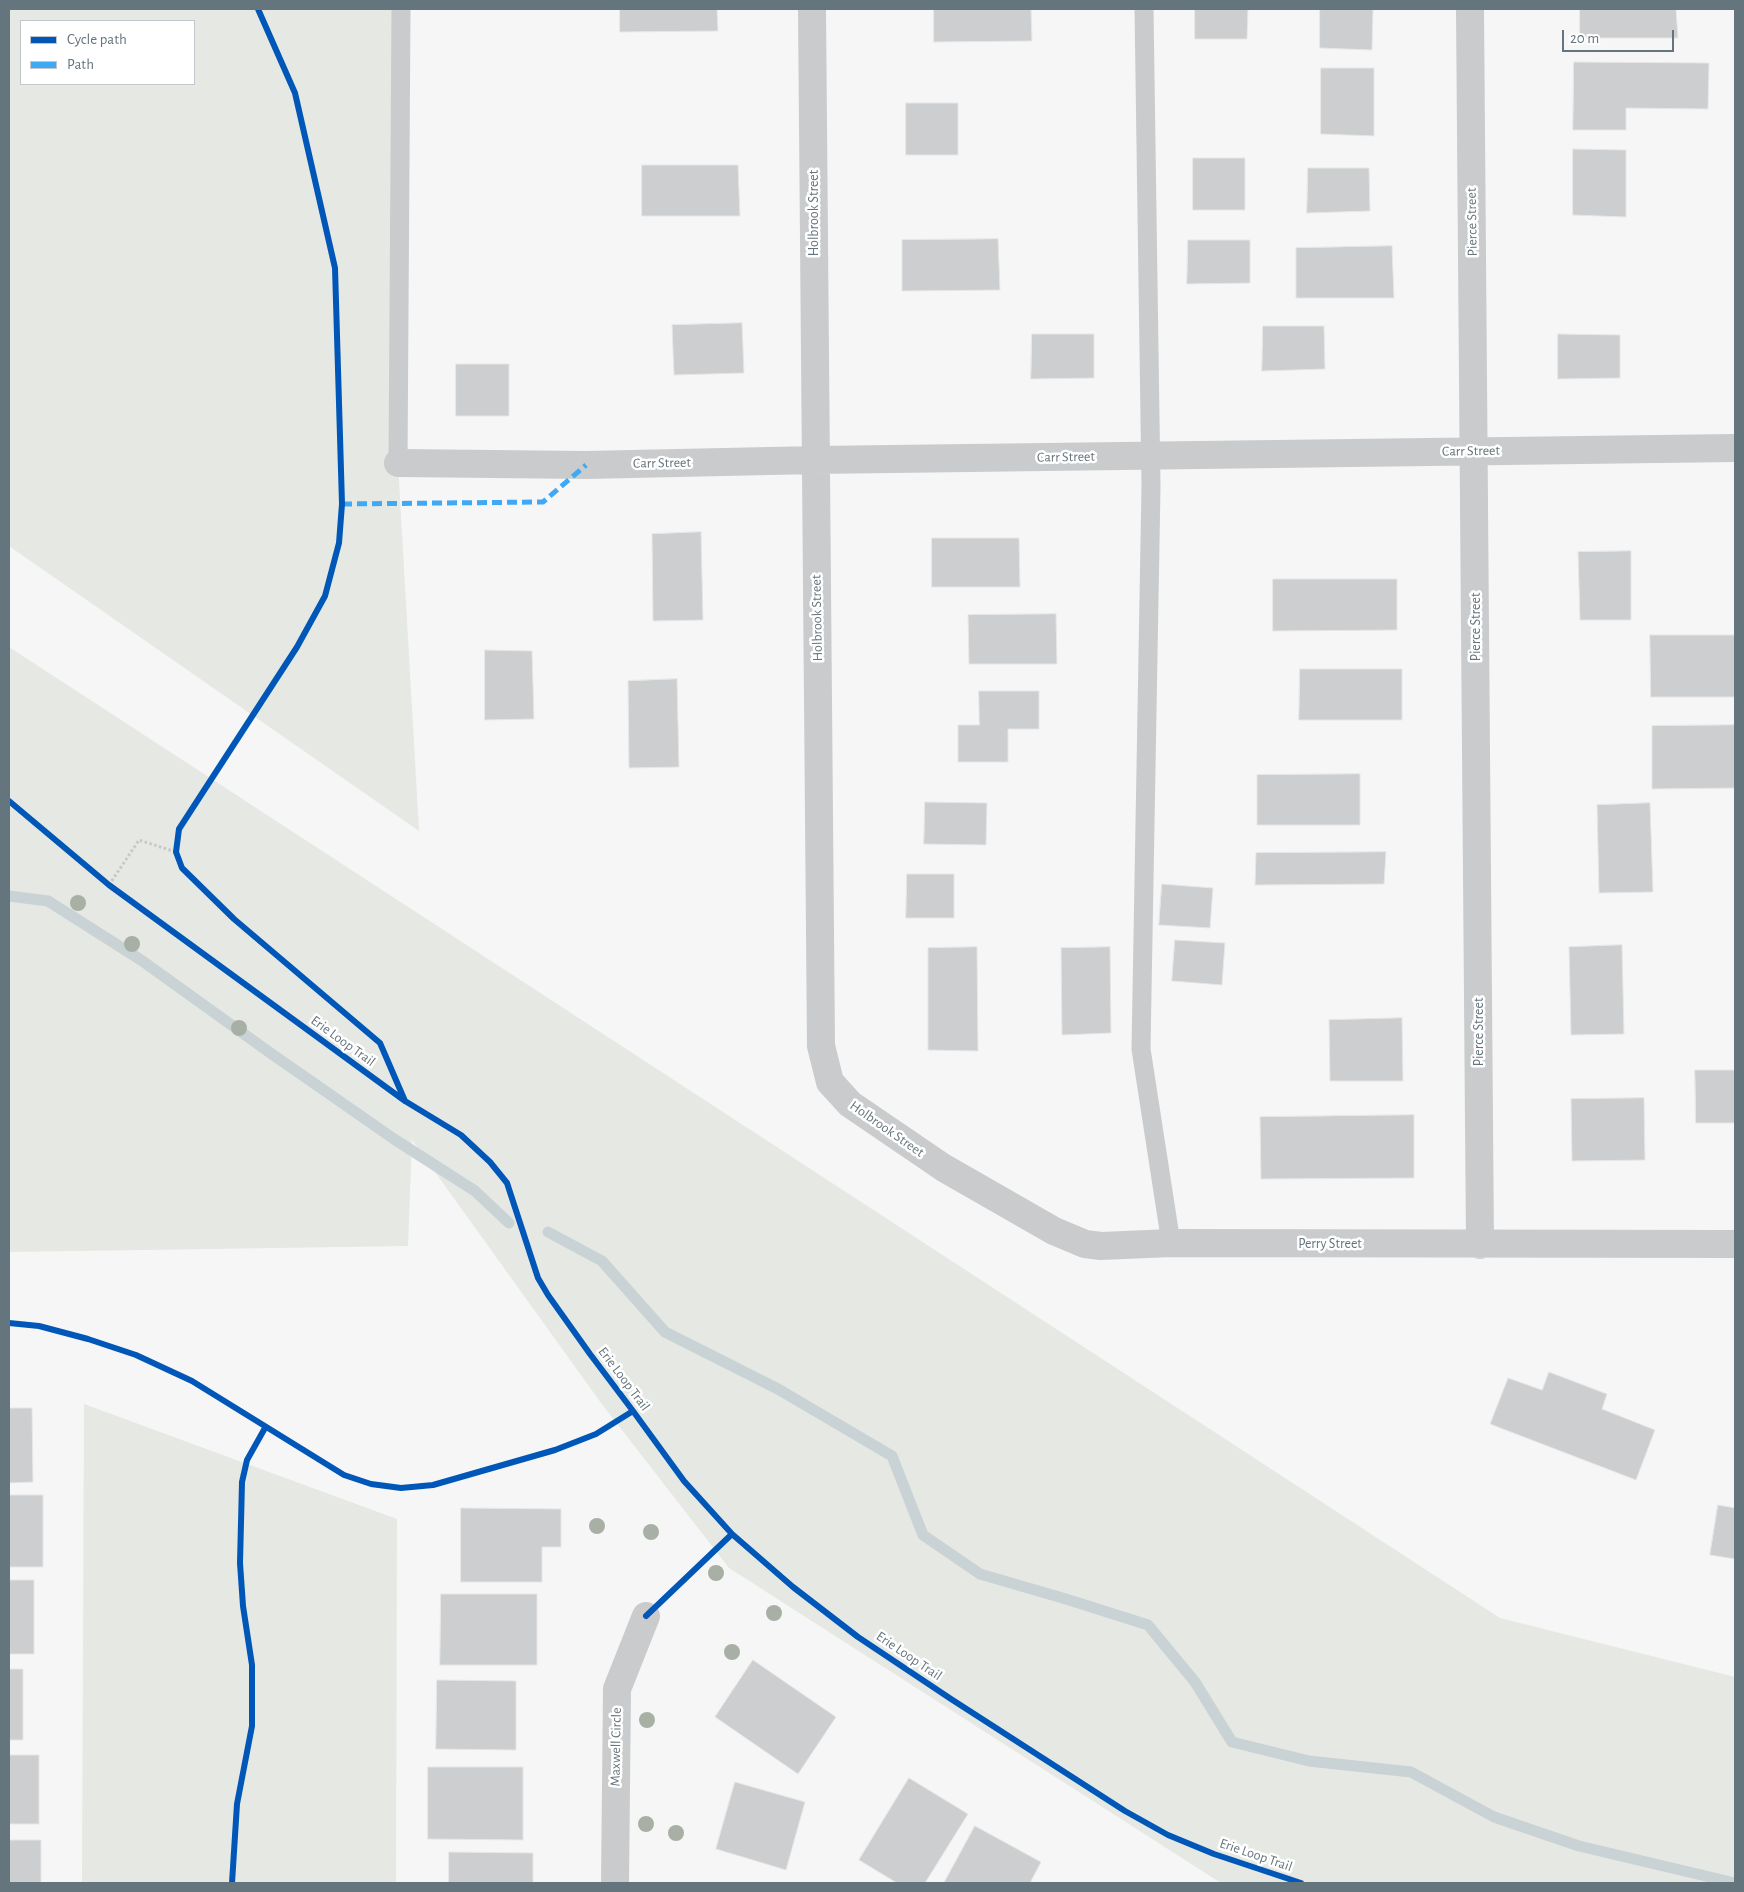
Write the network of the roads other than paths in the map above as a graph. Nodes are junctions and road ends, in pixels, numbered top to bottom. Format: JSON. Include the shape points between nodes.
{"nodes":[{"id":1,"x":401,"y":9,"type":"edge"},
{"id":2,"x":812,"y":9,"type":"edge"},
{"id":3,"x":1144,"y":9,"type":"edge"},
{"id":4,"x":1470,"y":9,"type":"edge"},
{"id":5,"x":1735,"y":448,"type":"edge"},
{"id":6,"x":1474,"y":451,"type":"junction"},
{"id":7,"x":1150,"y":456,"type":"junction"},
{"id":8,"x":815,"y":460,"type":"junction"},
{"id":9,"x":398,"y":463,"type":"joint"},
{"id":10,"x":944,"y":1168,"type":"joint"},
{"id":11,"x":1171,"y":1243,"type":"junction"},
{"id":12,"x":1480,"y":1244,"type":"junction"},
{"id":13,"x":1735,"y":1244,"type":"edge"},
{"id":14,"x":646,"y":1616,"type":"dead end"},
{"id":15,"x":614,"y":1883,"type":"edge"}],
"edges":[{"from":1,"to":9,"type":"lane"},
{"from":2,"to":8,"type":"street","name":"Holbrook Street"},
{"from":3,"to":7,"type":"lane"},
{"from":4,"to":6,"type":"street","name":"Pierce Street"},
{"from":5,"to":6,"type":"street","name":"Carr Street"},
{"from":6,"to":7,"type":"street","name":"Carr Street"},
{"from":6,"to":12,"type":"street","name":"Pierce Street"},
{"from":7,"to":8,"type":"street","name":"Carr Street"},
{"from":7,"to":11,"type":"lane","via":[[1141,1049]]},
{"from":8,"to":9,"type":"street","name":"Carr Street","via":[[586,465]]},
{"from":8,"to":10,"type":"street","name":"Holbrook Street","via":[[821,1046],[830,1082],[850,1104]]},
{"from":10,"to":11,"type":"street","name":"Perry Street","via":[[1054,1231],[1085,1244]]},
{"from":11,"to":12,"type":"street","name":"Perry Street"},
{"from":12,"to":13,"type":"street","name":"Perry Street"},
{"from":14,"to":15,"type":"street","name":"Maxwell Circle","via":[[617,1689]]}]}
